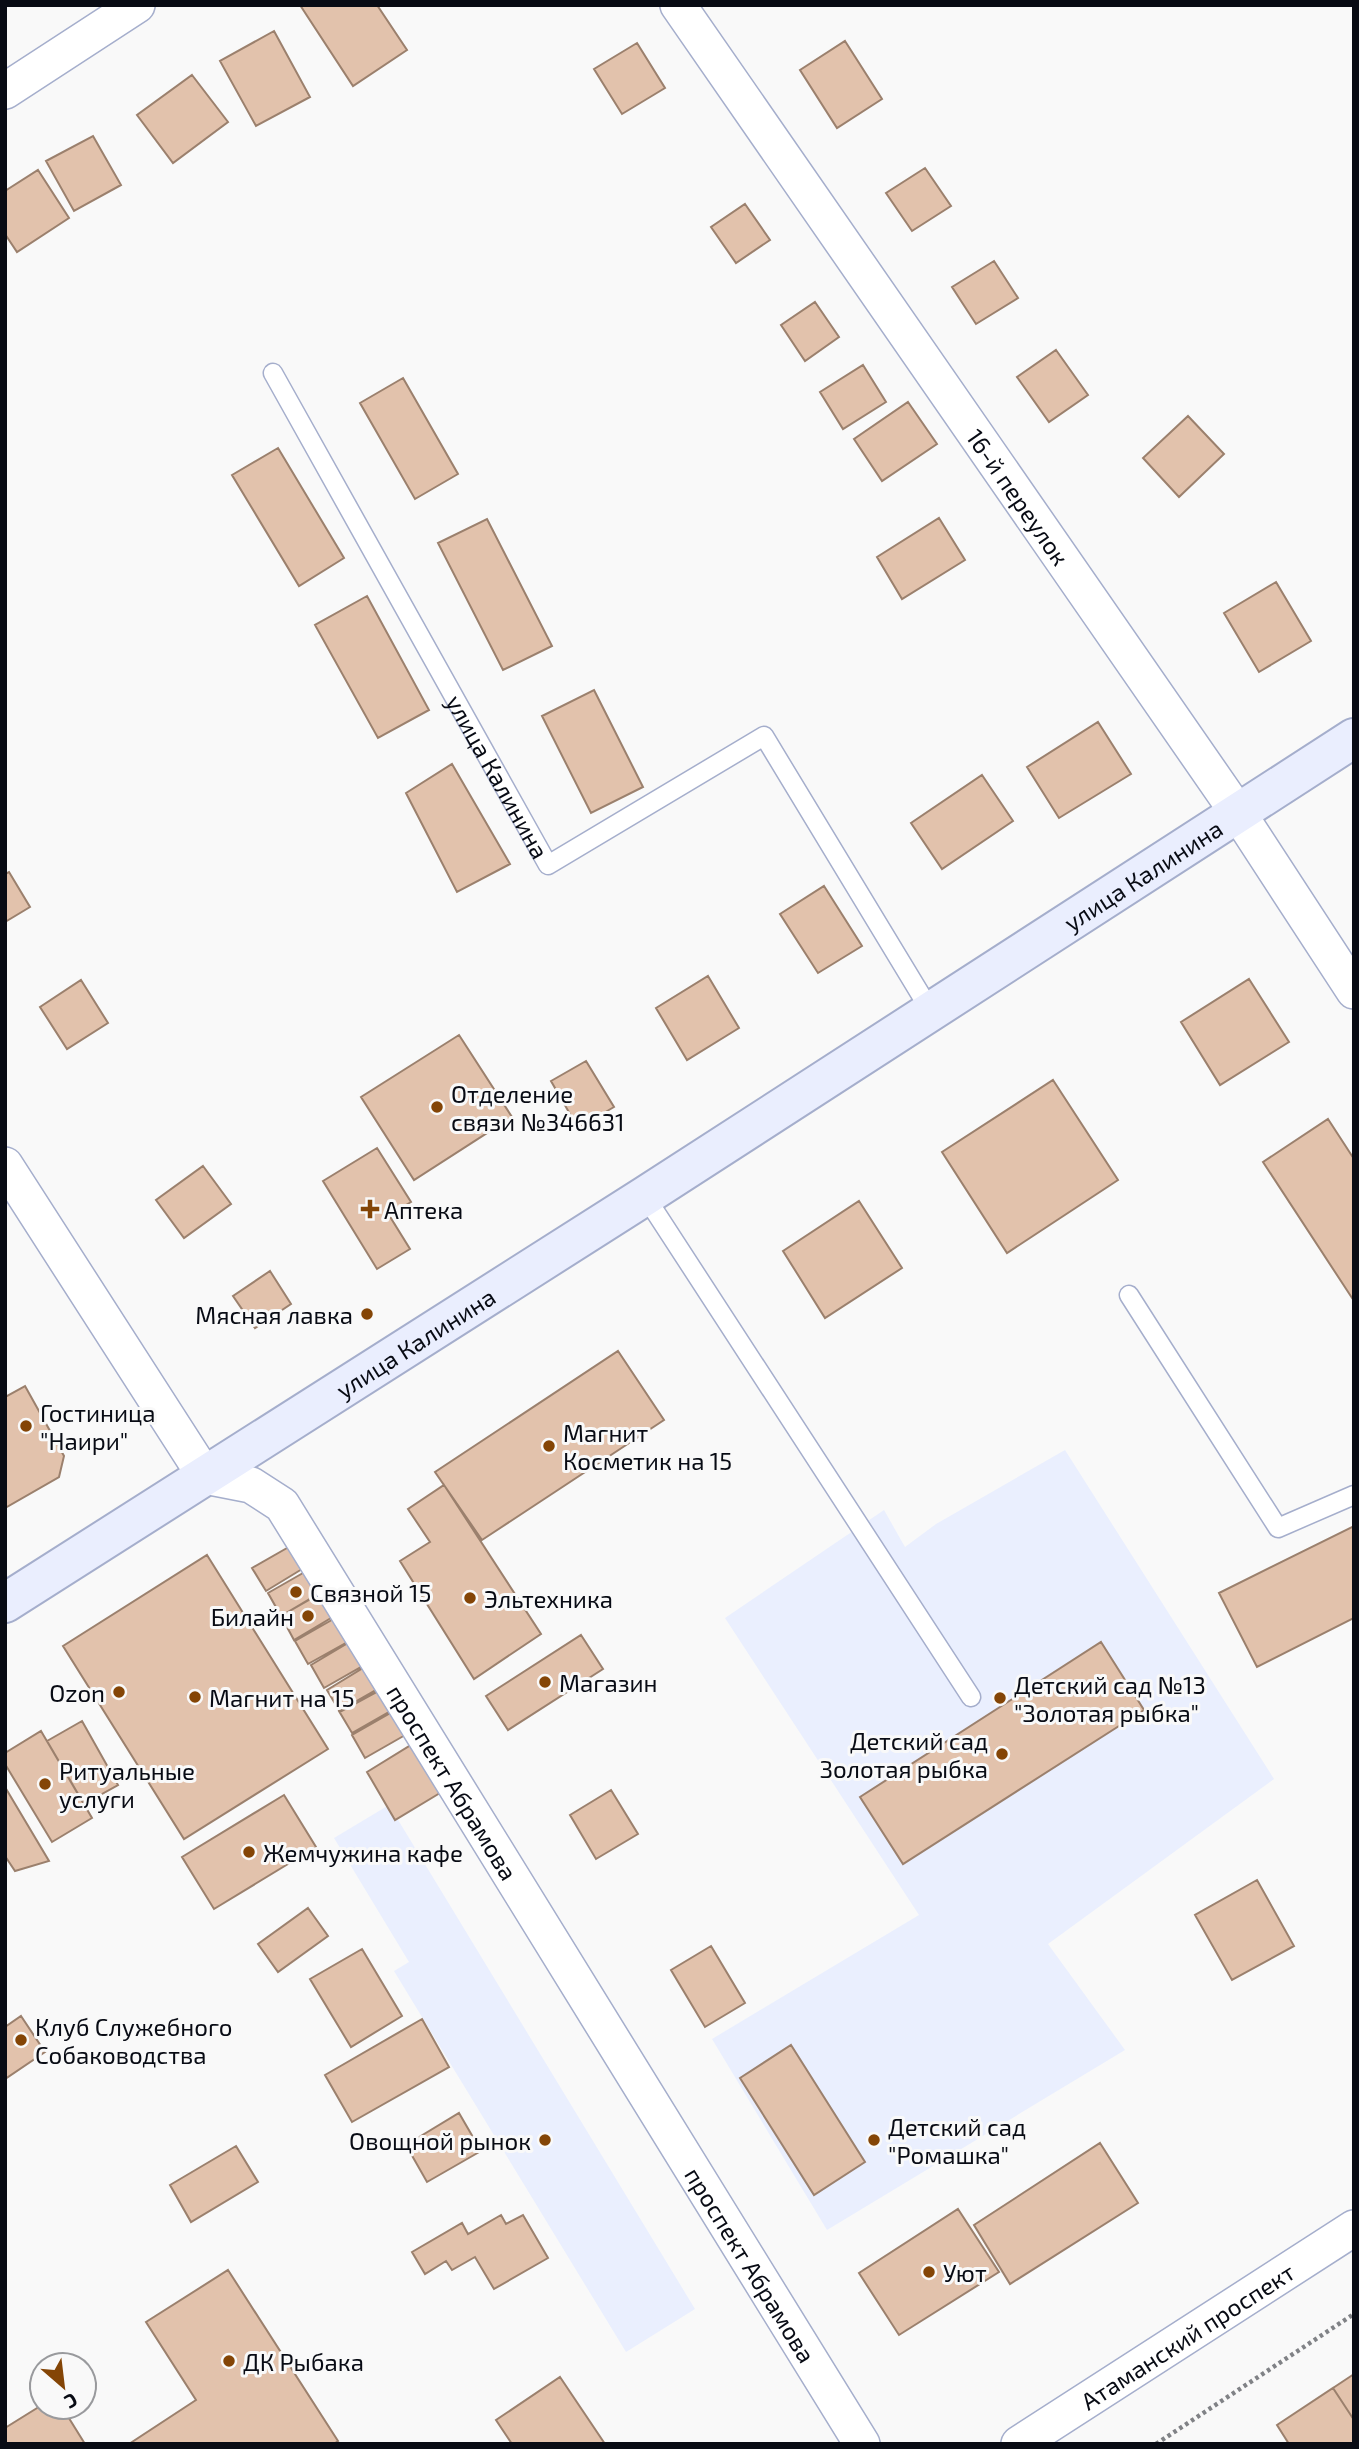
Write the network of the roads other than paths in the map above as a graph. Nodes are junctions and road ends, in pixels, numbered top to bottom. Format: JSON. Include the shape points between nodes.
{"nodes":[{"id":1,"x":137,"y":5,"type":"edge"},
{"id":2,"x":678,"y":5,"type":"edge"},
{"id":3,"x":5,"y":92,"type":"edge"},
{"id":4,"x":273,"y":373,"type":"dead end"},
{"id":5,"x":1354,"y":738,"type":"edge"},
{"id":6,"x":1238,"y":813,"type":"junction"},
{"id":7,"x":1354,"y":991,"type":"edge"},
{"id":8,"x":930,"y":1010,"type":"junction"},
{"id":9,"x":5,"y":1165,"type":"edge"},
{"id":10,"x":645,"y":1196,"type":"junction"},
{"id":11,"x":1129,"y":1294,"type":"dead end"},
{"id":12,"x":205,"y":1476,"type":"junction"},
{"id":13,"x":1354,"y":1495,"type":"edge"},
{"id":14,"x":5,"y":1603,"type":"edge"},
{"id":15,"x":971,"y":1697,"type":"dead end"},
{"id":16,"x":1354,"y":2228,"type":"edge"},
{"id":17,"x":862,"y":2444,"type":"edge"},
{"id":18,"x":1019,"y":2444,"type":"edge"}],
"edges":[{"from":1,"to":3,"type":"street"},
{"from":2,"to":6,"type":"street","name":"16-й переулок"},
{"from":4,"to":8,"type":"lane","name":"улица Калинина","via":[[548,865],[764,736]]},
{"from":5,"to":6,"type":"main road","name":"улица Калинина"},
{"from":6,"to":7,"type":"street","name":"16-й переулок"},
{"from":6,"to":8,"type":"main road","name":"улица Калинина"},
{"from":8,"to":10,"type":"main road","name":"улица Калинина"},
{"from":9,"to":12,"type":"street"},
{"from":10,"to":12,"type":"main road","name":"улица Калинина"},
{"from":10,"to":15,"type":"lane"},
{"from":11,"to":13,"type":"lane","via":[[1278,1528]]},
{"from":12,"to":14,"type":"main road","name":"улица Калинина"},
{"from":12,"to":17,"type":"street","name":"проспект Абрамова","via":[[251,1485],[282,1505]]},
{"from":16,"to":18,"type":"street","name":"Атаманский проспект"}]}
